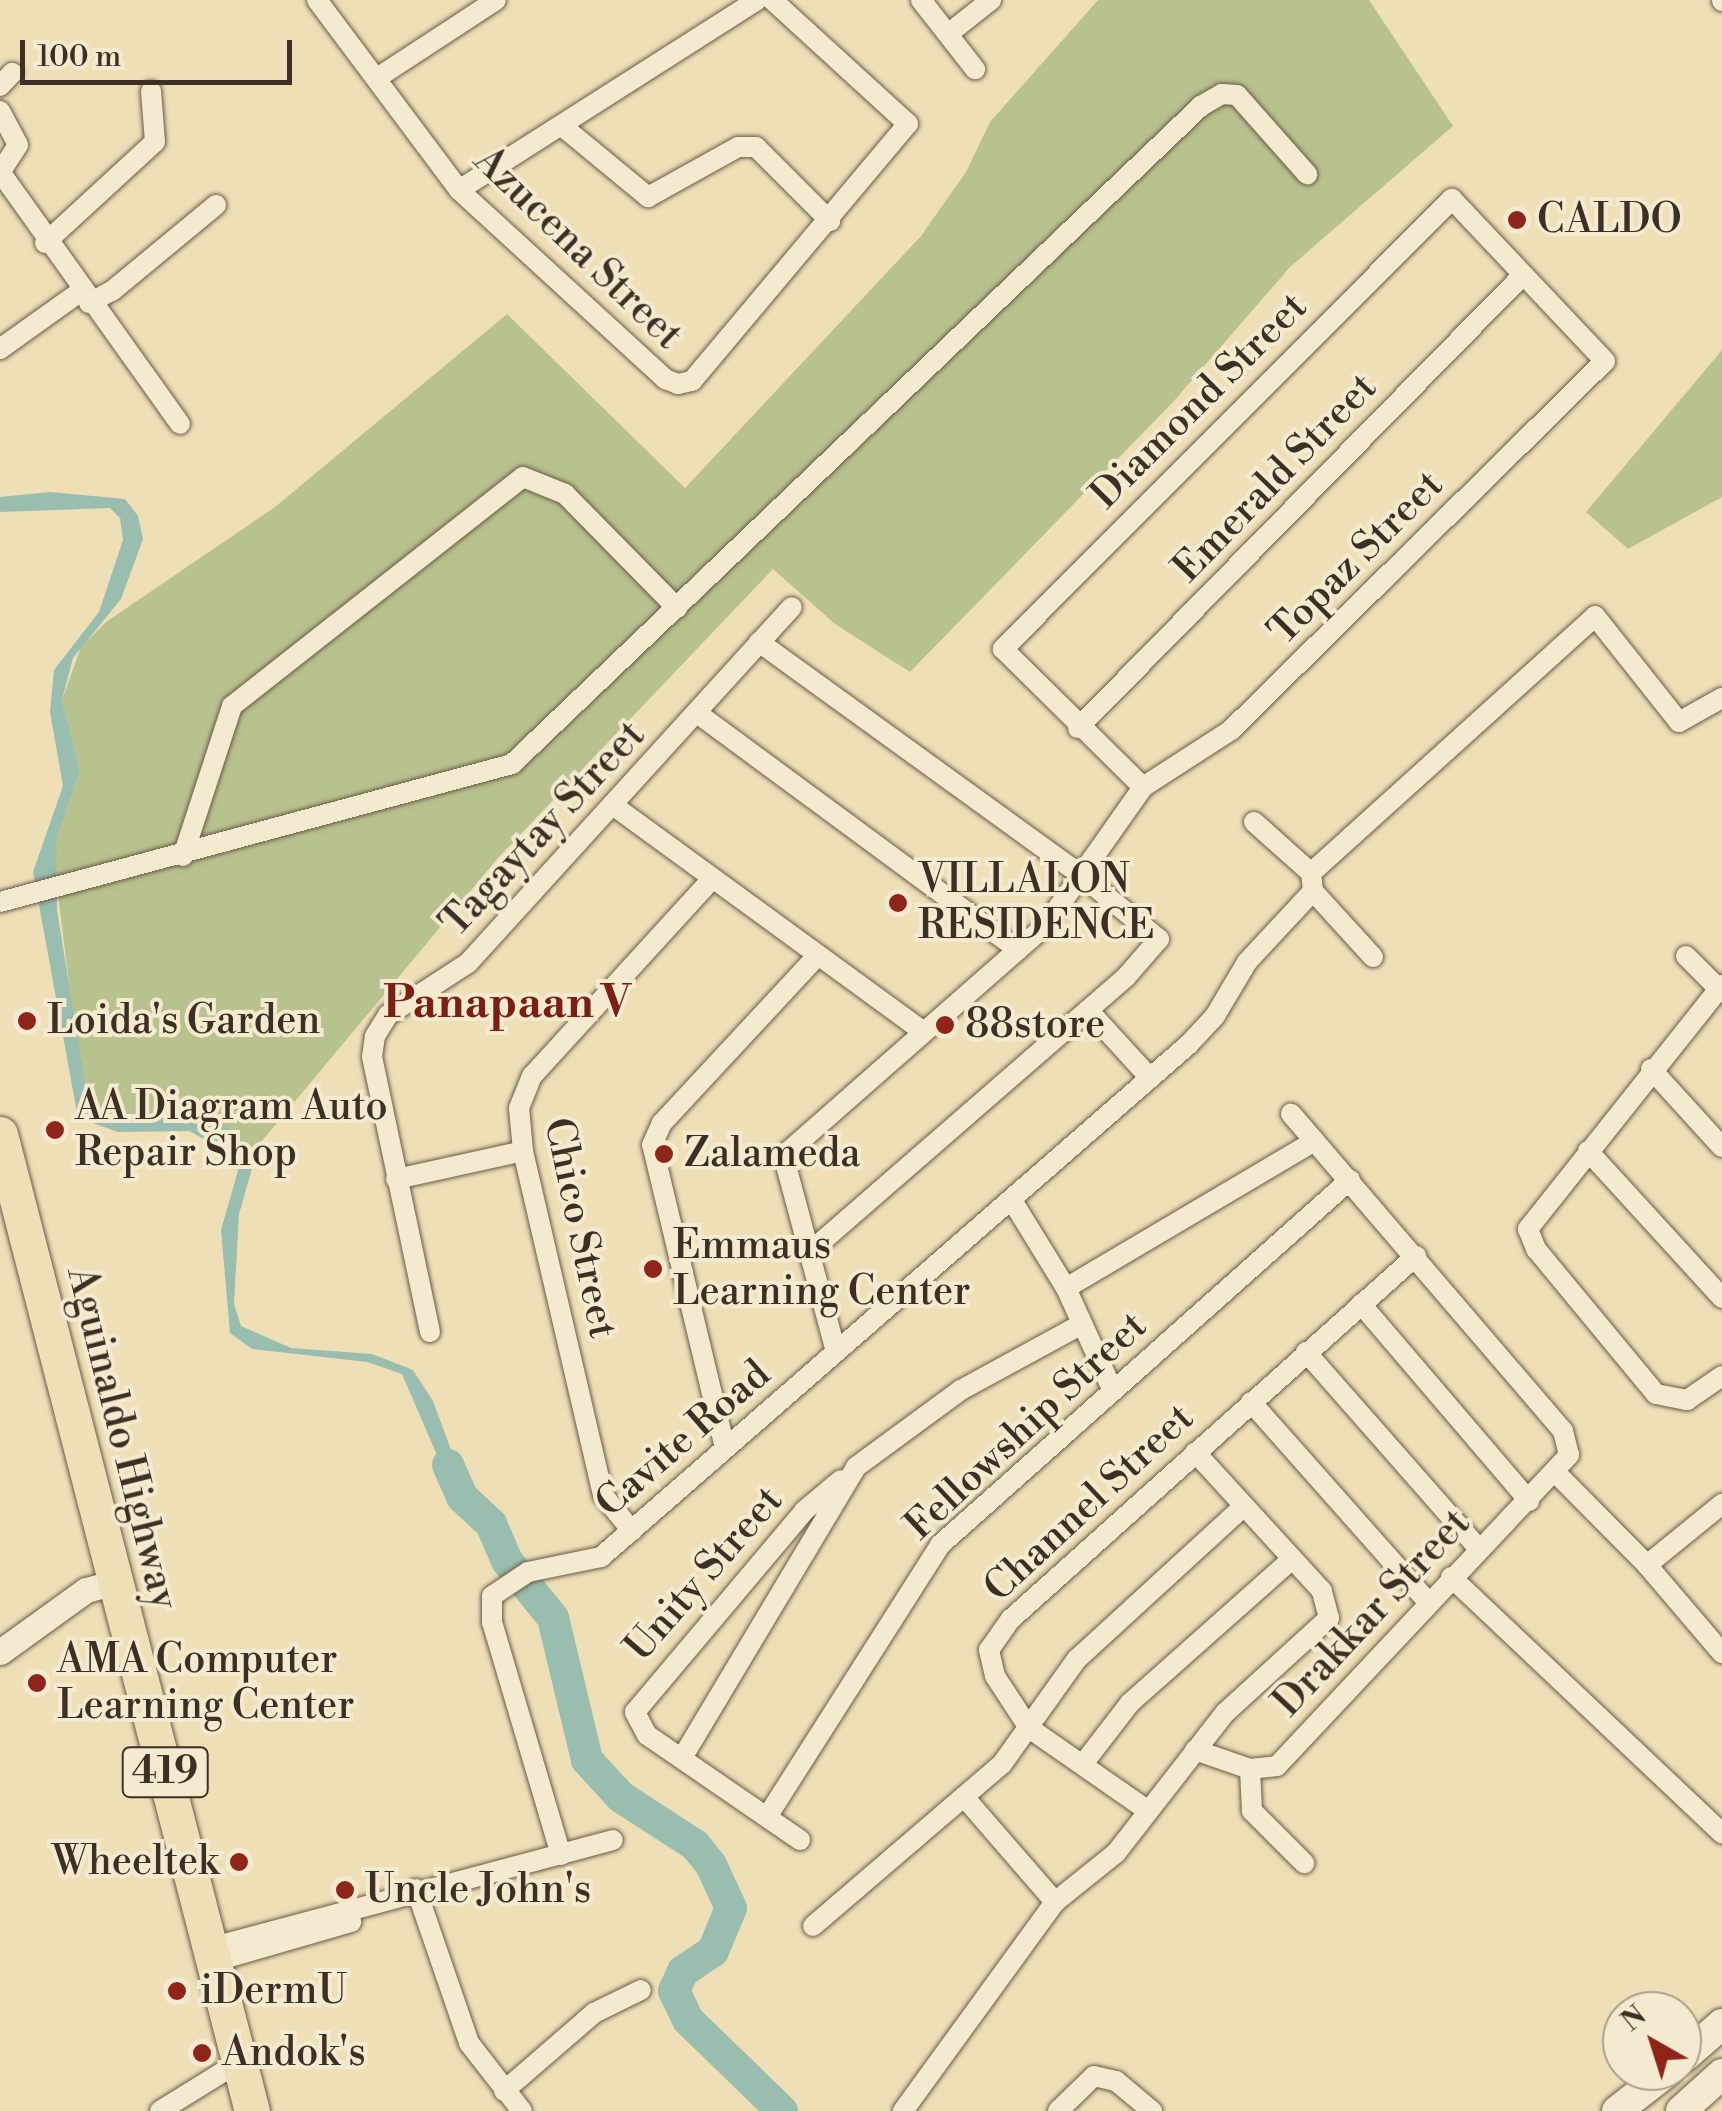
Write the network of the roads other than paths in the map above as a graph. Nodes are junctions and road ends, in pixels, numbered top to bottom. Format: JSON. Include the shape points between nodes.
{"nodes":[{"id":1,"x":318,"y":0,"type":"edge"},
{"id":2,"x":496,"y":0,"type":"edge"},
{"id":3,"x":757,"y":0,"type":"edge"},
{"id":4,"x":772,"y":0,"type":"edge"},
{"id":5,"x":920,"y":0,"type":"edge"},
{"id":6,"x":990,"y":0,"type":"edge"},
{"id":7,"x":948,"y":34,"type":"junction"},
{"id":8,"x":975,"y":68,"type":"dead end"},
{"id":9,"x":377,"y":78,"type":"junction"},
{"id":10,"x":151,"y":91,"type":"dead end"},
{"id":11,"x":0,"y":111,"type":"edge"},
{"id":12,"x":562,"y":126,"type":"junction"},
{"id":13,"x":0,"y":173,"type":"edge"},
{"id":14,"x":1306,"y":174,"type":"dead end"},
{"id":15,"x":459,"y":190,"type":"junction"},
{"id":16,"x":216,"y":206,"type":"dead end"},
{"id":17,"x":830,"y":221,"type":"junction"},
{"id":18,"x":45,"y":242,"type":"junction"},
{"id":19,"x":1521,"y":277,"type":"junction"},
{"id":20,"x":84,"y":297,"type":"junction"},
{"id":21,"x":0,"y":349,"type":"edge"},
{"id":22,"x":180,"y":424,"type":"dead end"},
{"id":23,"x":792,"y":607,"type":"dead end"},
{"id":24,"x":678,"y":608,"type":"junction"},
{"id":25,"x":759,"y":642,"type":"junction"},
{"id":26,"x":1722,"y":698,"type":"edge"},
{"id":27,"x":697,"y":713,"type":"junction"},
{"id":28,"x":1078,"y":728,"type":"junction"},
{"id":29,"x":1142,"y":787,"type":"junction"},
{"id":30,"x":614,"y":806,"type":"junction"},
{"id":31,"x":1254,"y":822,"type":"dead end"},
{"id":32,"x":183,"y":856,"type":"junction"},
{"id":33,"x":1077,"y":872,"type":"junction"},
{"id":34,"x":712,"y":880,"type":"junction"},
{"id":35,"x":1312,"y":882,"type":"junction"},
{"id":36,"x":2,"y":902,"type":"edge"},
{"id":37,"x":1018,"y":950,"type":"junction"},
{"id":38,"x":818,"y":955,"type":"junction"},
{"id":39,"x":1686,"y":956,"type":"dead end"},
{"id":40,"x":1373,"y":958,"type":"dead end"},
{"id":41,"x":1721,"y":989,"type":"edge"},
{"id":42,"x":1088,"y":1010,"type":"junction"},
{"id":43,"x":920,"y":1030,"type":"junction"},
{"id":44,"x":1652,"y":1069,"type":"junction"},
{"id":45,"x":1150,"y":1078,"type":"junction"},
{"id":46,"x":1292,"y":1114,"type":"dead end"},
{"id":47,"x":0,"y":1134,"type":"edge"},
{"id":48,"x":1316,"y":1141,"type":"junction"},
{"id":49,"x":1722,"y":1147,"type":"edge"},
{"id":50,"x":523,"y":1150,"type":"junction"},
{"id":51,"x":1588,"y":1151,"type":"junction"},
{"id":52,"x":396,"y":1179,"type":"junction"},
{"id":53,"x":1350,"y":1180,"type":"junction"},
{"id":54,"x":1013,"y":1202,"type":"junction"},
{"id":55,"x":808,"y":1253,"type":"junction"},
{"id":56,"x":1416,"y":1256,"type":"junction"},
{"id":57,"x":1066,"y":1288,"type":"junction"},
{"id":58,"x":1722,"y":1298,"type":"edge"},
{"id":59,"x":1361,"y":1304,"type":"junction"},
{"id":60,"x":1082,"y":1324,"type":"junction"},
{"id":61,"x":430,"y":1332,"type":"dead end"},
{"id":62,"x":836,"y":1352,"type":"junction"},
{"id":63,"x":1306,"y":1352,"type":"junction"},
{"id":64,"x":1722,"y":1376,"type":"edge"},
{"id":65,"x":1113,"y":1391,"type":"junction"},
{"id":66,"x":1251,"y":1402,"type":"junction"},
{"id":67,"x":725,"y":1448,"type":"junction"},
{"id":68,"x":1195,"y":1452,"type":"junction"},
{"id":69,"x":856,"y":1467,"type":"junction"},
{"id":70,"x":1556,"y":1474,"type":"junction"},
{"id":71,"x":1529,"y":1501,"type":"junction"},
{"id":72,"x":1722,"y":1504,"type":"edge"},
{"id":73,"x":1244,"y":1506,"type":"junction"},
{"id":74,"x":632,"y":1530,"type":"junction"},
{"id":75,"x":1479,"y":1549,"type":"junction"},
{"id":76,"x":1292,"y":1560,"type":"junction"},
{"id":77,"x":1647,"y":1564,"type":"junction"},
{"id":78,"x":1451,"y":1577,"type":"junction"},
{"id":79,"x":115,"y":1582,"type":"junction"},
{"id":80,"x":1428,"y":1602,"type":"junction"},
{"id":81,"x":0,"y":1652,"type":"edge"},
{"id":82,"x":1722,"y":1654,"type":"edge"},
{"id":83,"x":1029,"y":1728,"type":"junction"},
{"id":84,"x":1195,"y":1750,"type":"junction"},
{"id":85,"x":682,"y":1758,"type":"junction"},
{"id":86,"x":1083,"y":1764,"type":"junction"},
{"id":87,"x":1250,"y":1769,"type":"junction"},
{"id":88,"x":964,"y":1798,"type":"junction"},
{"id":89,"x":1147,"y":1810,"type":"junction"},
{"id":90,"x":767,"y":1817,"type":"junction"},
{"id":91,"x":1722,"y":1833,"type":"edge"},
{"id":92,"x":612,"y":1840,"type":"dead end"},
{"id":93,"x":800,"y":1840,"type":"dead end"},
{"id":94,"x":561,"y":1855,"type":"junction"},
{"id":95,"x":1304,"y":1863,"type":"dead end"},
{"id":96,"x":418,"y":1896,"type":"junction"},
{"id":97,"x":1054,"y":1902,"type":"junction"},
{"id":98,"x":812,"y":1926,"type":"dead end"},
{"id":99,"x":212,"y":1955,"type":"junction"},
{"id":100,"x":641,"y":1990,"type":"dead end"},
{"id":101,"x":1722,"y":2024,"type":"edge"},
{"id":102,"x":1702,"y":2042,"type":"edge"},
{"id":103,"x":240,"y":2062,"type":"junction"},
{"id":104,"x":1722,"y":2074,"type":"edge"},
{"id":105,"x":504,"y":2091,"type":"junction"},
{"id":106,"x":1642,"y":2091,"type":"edge"},
{"id":107,"x":160,"y":2111,"type":"edge"},
{"id":108,"x":252,"y":2111,"type":"edge"},
{"id":109,"x":522,"y":2111,"type":"edge"},
{"id":110,"x":903,"y":2111,"type":"edge"},
{"id":111,"x":1058,"y":2111,"type":"edge"},
{"id":112,"x":1152,"y":2111,"type":"edge"},
{"id":113,"x":1617,"y":2111,"type":"edge"},
{"id":114,"x":1682,"y":2111,"type":"edge"}],
"edges":[{"from":1,"to":9,"type":"street","name":"Azucena Street"},
{"from":2,"to":9,"type":"street"},
{"from":3,"to":12,"type":"street"},
{"from":4,"to":17,"type":"street","via":[[908,124]]},
{"from":5,"to":7,"type":"street"},
{"from":6,"to":7,"type":"street"},
{"from":7,"to":8,"type":"street"},
{"from":9,"to":15,"type":"street","name":"Azucena Street"},
{"from":10,"to":18,"type":"street","via":[[155,142]]},
{"from":11,"to":13,"type":"street","via":[[18,145]]},
{"from":12,"to":15,"type":"street"},
{"from":12,"to":17,"type":"street","via":[[648,197],[738,147],[756,147]]},
{"from":13,"to":18,"type":"street"},
{"from":14,"to":24,"type":"street","via":[[1237,95],[1222,94],[1201,106]]},
{"from":15,"to":17,"type":"street","name":"Azucena Street","via":[[664,379],[692,381]]},
{"from":16,"to":20,"type":"street","via":[[112,291]]},
{"from":18,"to":20,"type":"street"},
{"from":19,"to":28,"type":"street","name":"Emerald Street"},
{"from":19,"to":28,"type":"street","name":"Diamond Street","via":[[1452,199],[1008,640],[1004,657]]},
{"from":19,"to":29,"type":"street","name":"Topaz Street","via":[[1605,361],[1231,730]]},
{"from":20,"to":21,"type":"street"},
{"from":20,"to":22,"type":"street"},
{"from":23,"to":25,"type":"street","name":"Tagaytay Street"},
{"from":24,"to":32,"type":"street","via":[[512,764]]},
{"from":24,"to":32,"type":"street","via":[[565,494],[523,477],[232,706]]},
{"from":25,"to":27,"type":"street","name":"Tagaytay Street"},
{"from":25,"to":33,"type":"street"},
{"from":26,"to":35,"type":"street","name":"Cavite Road","via":[[1679,722],[1595,616]]},
{"from":27,"to":30,"type":"street","name":"Tagaytay Street"},
{"from":27,"to":37,"type":"street"},
{"from":28,"to":29,"type":"street"},
{"from":29,"to":33,"type":"street","name":"Topaz Street"},
{"from":30,"to":34,"type":"street"},
{"from":30,"to":52,"type":"street","name":"Tagaytay Street","via":[[468,963],[388,1015],[375,1036],[372,1057]]},
{"from":31,"to":35,"type":"street"},
{"from":32,"to":36,"type":"street"},
{"from":33,"to":37,"type":"street","name":"Topaz Street","via":[[1057,911]]},
{"from":33,"to":42,"type":"street","via":[[1159,939]]},
{"from":34,"to":38,"type":"street"},
{"from":34,"to":50,"type":"street","name":"Chico Street","via":[[532,1076],[519,1108]]},
{"from":35,"to":40,"type":"street"},
{"from":35,"to":45,"type":"street","name":"Cavite Road","via":[[1246,962],[1215,1016]]},
{"from":37,"to":43,"type":"street","name":"Topaz Street"},
{"from":38,"to":43,"type":"street"},
{"from":38,"to":67,"type":"street","via":[[662,1123],[652,1144]]},
{"from":39,"to":41,"type":"street"},
{"from":41,"to":44,"type":"street"},
{"from":42,"to":45,"type":"street"},
{"from":42,"to":55,"type":"street"},
{"from":43,"to":55,"type":"street","name":"Topaz Street","via":[[789,1151],[787,1170]]},
{"from":44,"to":49,"type":"street"},
{"from":44,"to":51,"type":"street"},
{"from":45,"to":54,"type":"street","name":"Cavite Road"},
{"from":46,"to":48,"type":"street"},
{"from":47,"to":79,"type":"highway","name":"Aguinaldo Highway","number":"419"},
{"from":48,"to":53,"type":"street"},
{"from":48,"to":57,"type":"street"},
{"from":50,"to":52,"type":"street"},
{"from":50,"to":74,"type":"street","name":"Chico Street","via":[[603,1495]]},
{"from":51,"to":58,"type":"street"},
{"from":51,"to":64,"type":"street","via":[[1532,1219],[1529,1238],[1665,1401],[1687,1400]]},
{"from":52,"to":61,"type":"street","name":"Tagaytay Street"},
{"from":53,"to":56,"type":"street"},
{"from":53,"to":65,"type":"street","name":"Fellowship Street"},
{"from":54,"to":57,"type":"street"},
{"from":54,"to":62,"type":"street","name":"Cavite Road"},
{"from":55,"to":62,"type":"street"},
{"from":56,"to":59,"type":"street","name":"Channel Street"},
{"from":56,"to":70,"type":"street","name":"Drakkar Street","via":[[1570,1443]]},
{"from":57,"to":60,"type":"street"},
{"from":59,"to":63,"type":"street","name":"Channel Street"},
{"from":59,"to":71,"type":"street"},
{"from":60,"to":65,"type":"street"},
{"from":60,"to":69,"type":"street","via":[[961,1390]]},
{"from":62,"to":67,"type":"street","name":"Cavite Road"},
{"from":63,"to":66,"type":"street","name":"Channel Street"},
{"from":63,"to":75,"type":"street"},
{"from":65,"to":90,"type":"street","name":"Fellowship Street","via":[[924,1564]]},
{"from":66,"to":68,"type":"street","name":"Channel Street"},
{"from":66,"to":80,"type":"street"},
{"from":67,"to":74,"type":"street","name":"Cavite Road"},
{"from":68,"to":73,"type":"street"},
{"from":68,"to":83,"type":"street","name":"Channel Street","via":[[1012,1618],[989,1650],[995,1676]]},
{"from":69,"to":85,"type":"street"},
{"from":69,"to":85,"type":"street","name":"Unity Street","via":[[804,1511],[640,1700],[639,1724]]},
{"from":70,"to":71,"type":"street","name":"Drakkar Street"},
{"from":70,"to":77,"type":"street"},
{"from":71,"to":75,"type":"street","name":"Drakkar Street"},
{"from":72,"to":77,"type":"street"},
{"from":73,"to":76,"type":"street"},
{"from":73,"to":83,"type":"street","via":[[1077,1659]]},
{"from":74,"to":94,"type":"street","name":"Cavite Road","via":[[592,1562],[528,1572],[488,1607]]},
{"from":75,"to":78,"type":"street","name":"Drakkar Street"},
{"from":76,"to":84,"type":"street","via":[[1329,1600],[1328,1618],[1225,1712]]},
{"from":76,"to":86,"type":"street","via":[[1130,1703]]},
{"from":77,"to":82,"type":"street"},
{"from":78,"to":80,"type":"street","name":"Drakkar Street"},
{"from":78,"to":91,"type":"street"},
{"from":79,"to":81,"type":"street","via":[[86,1590]]},
{"from":79,"to":99,"type":"highway","name":"Aguinaldo Highway","number":"419"},
{"from":80,"to":87,"type":"street","name":"Drakkar Street","via":[[1277,1766]]},
{"from":83,"to":86,"type":"street","name":"Channel Street"},
{"from":83,"to":88,"type":"street"},
{"from":84,"to":87,"type":"street"},
{"from":84,"to":89,"type":"street"},
{"from":85,"to":90,"type":"street","name":"Unity Street"},
{"from":86,"to":89,"type":"street","name":"Channel Street"},
{"from":87,"to":95,"type":"street","via":[[1252,1811]]},
{"from":88,"to":97,"type":"street"},
{"from":88,"to":98,"type":"street"},
{"from":89,"to":97,"type":"street","via":[[1116,1853]]},
{"from":90,"to":93,"type":"street","name":"Unity Street"},
{"from":92,"to":94,"type":"street"},
{"from":94,"to":96,"type":"street"},
{"from":96,"to":99,"type":"street"},
{"from":96,"to":105,"type":"street","via":[[468,2044]]},
{"from":97,"to":110,"type":"street"},
{"from":99,"to":103,"type":"highway","name":"Aguinaldo Highway","number":"419"},
{"from":100,"to":105,"type":"street","via":[[594,2013]]},
{"from":101,"to":102,"type":"main road"},
{"from":103,"to":107,"type":"street"},
{"from":103,"to":108,"type":"highway","name":"Aguinaldo Highway","number":"419"},
{"from":104,"to":114,"type":"main road"},
{"from":105,"to":109,"type":"street"},
{"from":106,"to":113,"type":"main road"},
{"from":111,"to":112,"type":"street","via":[[1094,2076],[1116,2082]]}]}
